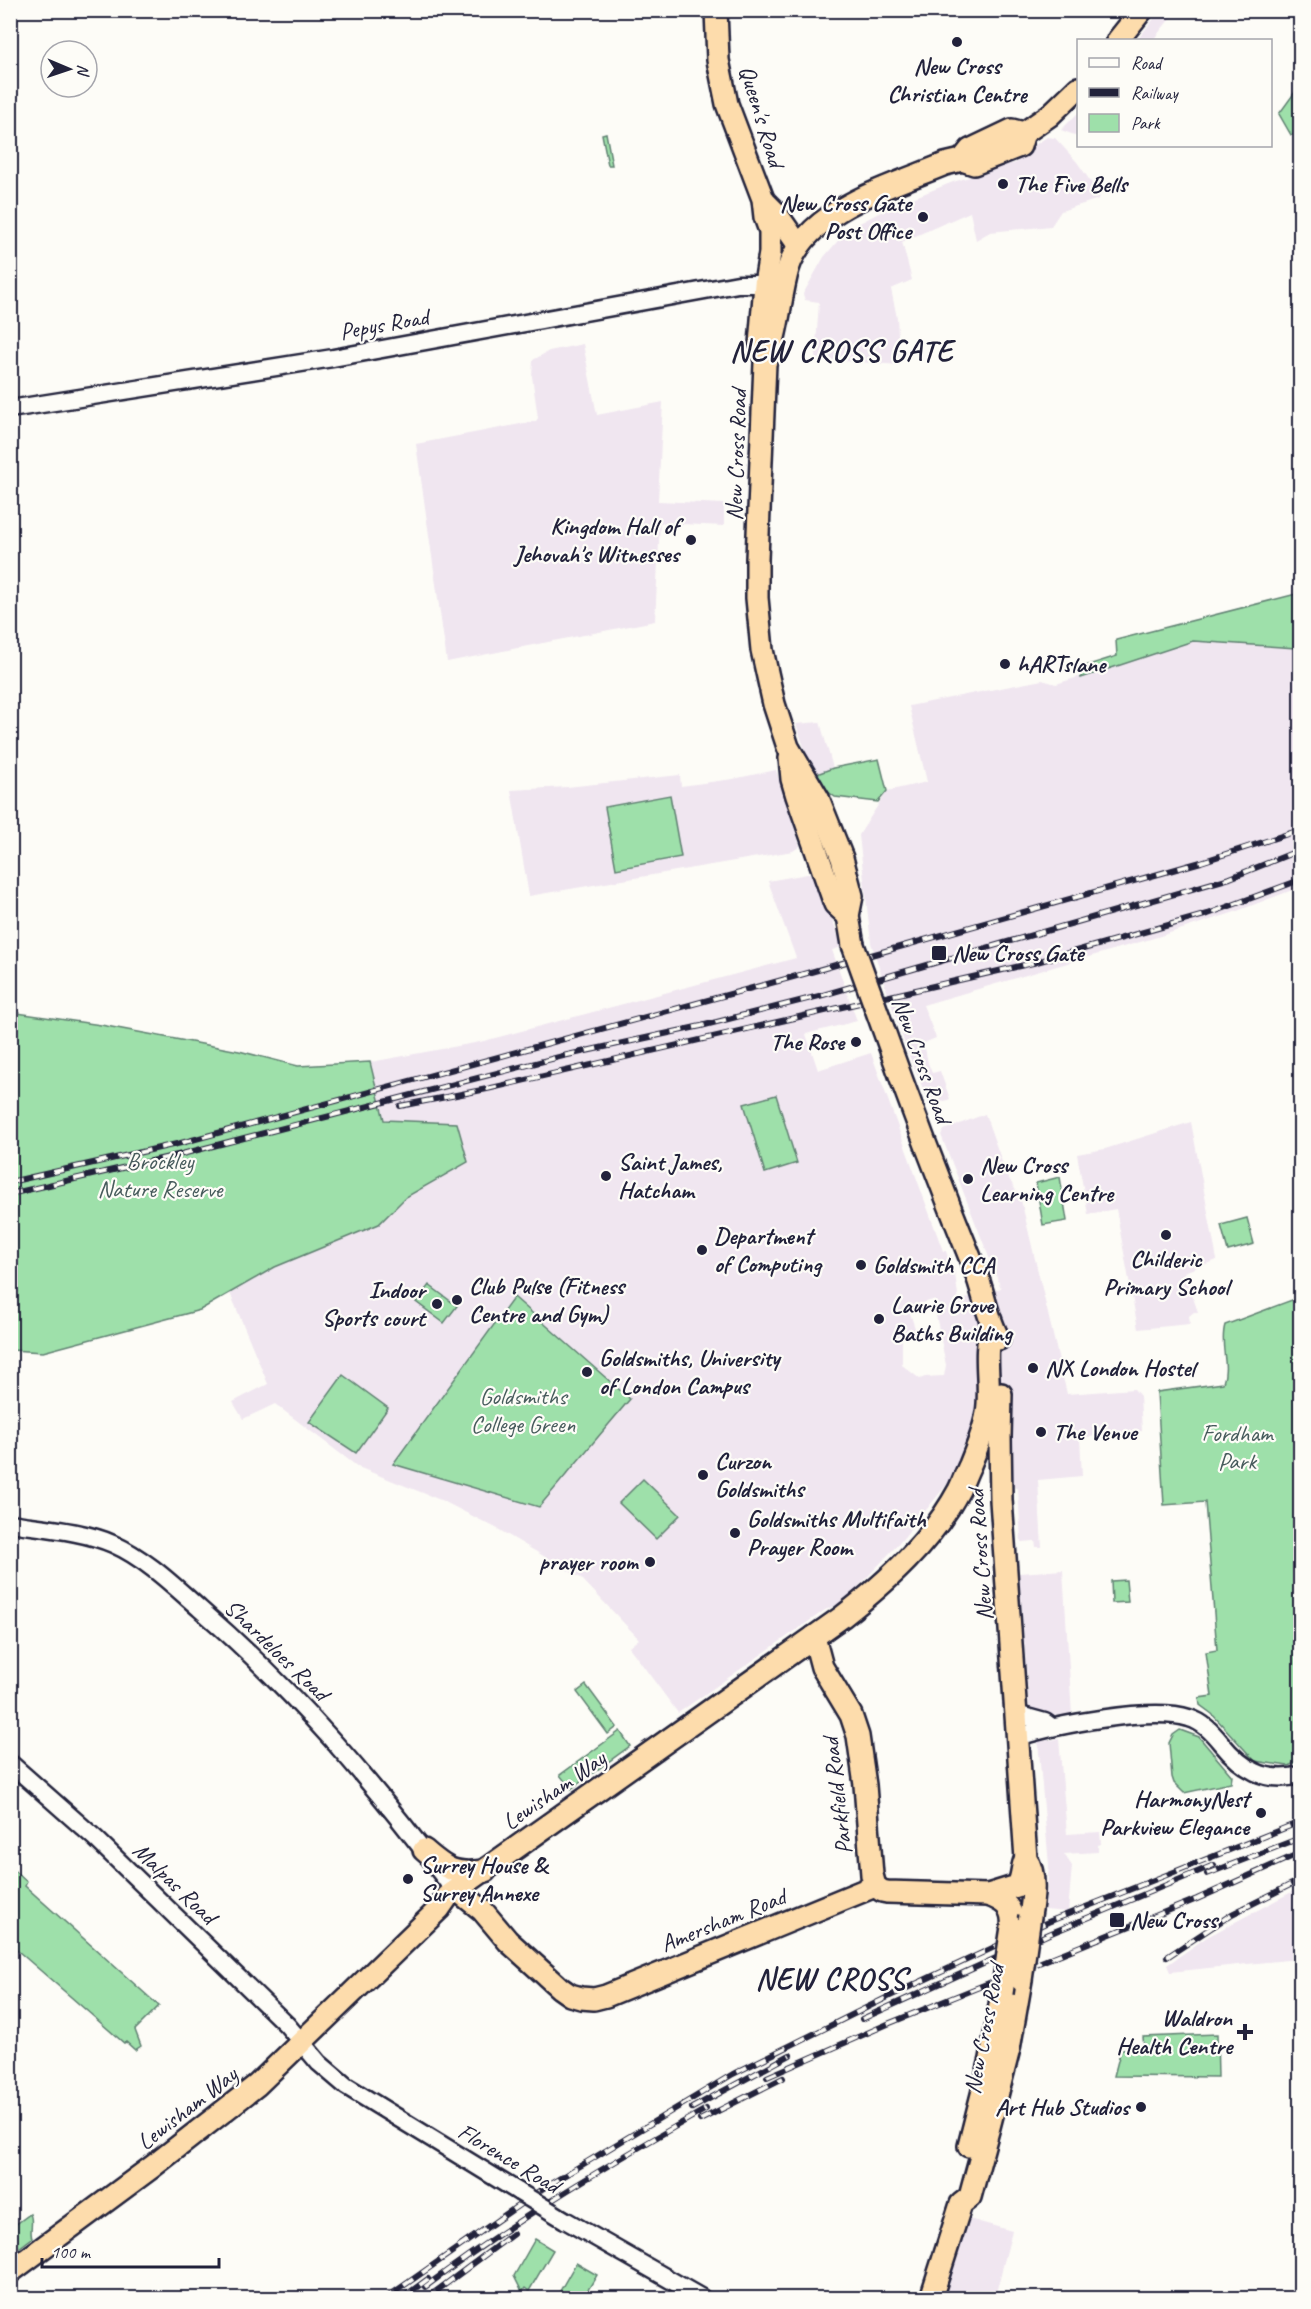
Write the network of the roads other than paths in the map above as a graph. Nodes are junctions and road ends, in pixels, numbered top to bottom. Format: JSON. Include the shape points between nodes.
{"nodes":[{"id":1,"x":716,"y":10,"type":"edge"},
{"id":2,"x":1142,"y":10,"type":"edge"},
{"id":3,"x":1119,"y":39,"type":"edge"},
{"id":4,"x":1077,"y":89,"type":"edge"},
{"id":5,"x":762,"y":199,"type":"junction"},
{"id":6,"x":799,"y":246,"type":"junction"},
{"id":7,"x":765,"y":284,"type":"junction"},
{"id":8,"x":765,"y":363,"type":"junction"},
{"id":9,"x":10,"y":408,"type":"edge"},
{"id":10,"x":992,"y":1327,"type":"junction"},
{"id":11,"x":959,"y":1489,"type":"junction"},
{"id":12,"x":1001,"y":1500,"type":"junction"},
{"id":13,"x":10,"y":1523,"type":"edge"},
{"id":14,"x":814,"y":1637,"type":"junction"},
{"id":15,"x":1016,"y":1714,"type":"junction"},
{"id":16,"x":1052,"y":1727,"type":"junction"},
{"id":17,"x":1018,"y":1737,"type":"junction"},
{"id":18,"x":10,"y":1762,"type":"edge"},
{"id":19,"x":1300,"y":1775,"type":"edge"},
{"id":20,"x":424,"y":1850,"type":"junction"},
{"id":21,"x":1026,"y":1859,"type":"junction"},
{"id":22,"x":485,"y":1870,"type":"junction"},
{"id":23,"x":875,"y":1886,"type":"junction"},
{"id":24,"x":457,"y":1890,"type":"junction"},
{"id":25,"x":988,"y":1895,"type":"junction"},
{"id":26,"x":439,"y":1909,"type":"junction"},
{"id":27,"x":508,"y":1941,"type":"junction"},
{"id":28,"x":1011,"y":1990,"type":"junction"},
{"id":29,"x":302,"y":2043,"type":"junction"},
{"id":30,"x":10,"y":2272,"type":"edge"},
{"id":31,"x":702,"y":2298,"type":"edge"},
{"id":32,"x":931,"y":2298,"type":"edge"}],
"edges":[{"from":1,"to":5,"type":"highway","name":"Queen's Road","via":[[718,60],[727,104]]},
{"from":2,"to":3,"type":"highway"},
{"from":4,"to":6,"type":"highway","name":"New Cross Road","via":[[1024,134],[1020,146],[974,164],[962,160],[945,164],[854,202],[817,227]]},
{"from":5,"to":6,"type":"highway","name":"Queen's Road"},
{"from":5,"to":7,"type":"highway","name":"Queen's Road","via":[[771,242]]},
{"from":6,"to":8,"type":"highway","name":"New Cross Road","via":[[789,267],[774,344]]},
{"from":7,"to":8,"type":"highway","name":"Queen's Road","via":[[760,344]]},
{"from":7,"to":9,"type":"street","name":"Pepys Road","via":[[738,284],[333,358]]},
{"from":8,"to":10,"type":"highway","name":"New Cross Road","bridge":true,"via":[[758,617],[768,683],[800,804],[835,904],[848,916],[853,945],[987,1302]]},
{"from":10,"to":11,"type":"highway","name":"Lewisham Way","via":[[987,1340],[986,1417],[980,1442]]},
{"from":10,"to":12,"type":"highway","name":"New Cross Road","via":[[1001,1352]]},
{"from":11,"to":12,"type":"highway","via":[[982,1480],[994,1485]]},
{"from":11,"to":14,"type":"highway","name":"Lewisham Way","via":[[899,1569]]},
{"from":12,"to":15,"type":"highway","name":"New Cross Road"},
{"from":13,"to":20,"type":"street","name":"Shardeloes Road","via":[[111,1543],[183,1594],[299,1702]]},
{"from":14,"to":22,"type":"highway","name":"Lewisham Way"},
{"from":14,"to":23,"type":"highway","name":"Parkfield Road","via":[[822,1667],[851,1715],[858,1736]]},
{"from":15,"to":16,"type":"street"},
{"from":15,"to":17,"type":"highway","name":"New Cross Road"},
{"from":16,"to":17,"type":"street"},
{"from":16,"to":19,"type":"street","via":[[1152,1714],[1180,1716],[1201,1723],[1251,1772],[1283,1778]]},
{"from":17,"to":21,"type":"highway","name":"New Cross Road"},
{"from":18,"to":29,"type":"street","name":"Malpas Road","via":[[102,1845]]},
{"from":20,"to":22,"type":"highway","via":[[453,1872]]},
{"from":20,"to":24,"type":"street","name":"Shardeloes Road"},
{"from":21,"to":25,"type":"highway","via":[[1017,1886]]},
{"from":21,"to":28,"type":"highway","name":"New Cross Road","bridge":true,"via":[[1031,1866],[1030,1916]]},
{"from":22,"to":24,"type":"highway","name":"Lewisham Way"},
{"from":23,"to":25,"type":"highway","via":[[882,1892]]},
{"from":23,"to":27,"type":"highway","name":"Amersham Road","via":[[594,1999],[570,1995]]},
{"from":24,"to":26,"type":"highway","name":"Lewisham Way"},
{"from":24,"to":27,"type":"highway","name":"Amersham Road","via":[[482,1910]]},
{"from":25,"to":28,"type":"highway","name":"New Cross Road","bridge":true,"via":[[1000,1899],[1013,1917]]},
{"from":26,"to":27,"type":"highway","via":[[459,1908],[468,1912]]},
{"from":26,"to":29,"type":"highway","name":"Lewisham Way"},
{"from":28,"to":32,"type":"highway","name":"New Cross Road","via":[[956,2194],[961,2204]]},
{"from":29,"to":30,"type":"highway","name":"Lewisham Way","via":[[258,2085]]},
{"from":29,"to":31,"type":"street","name":"Florence Road","bridge":true,"via":[[346,2086],[565,2220]]}]}
